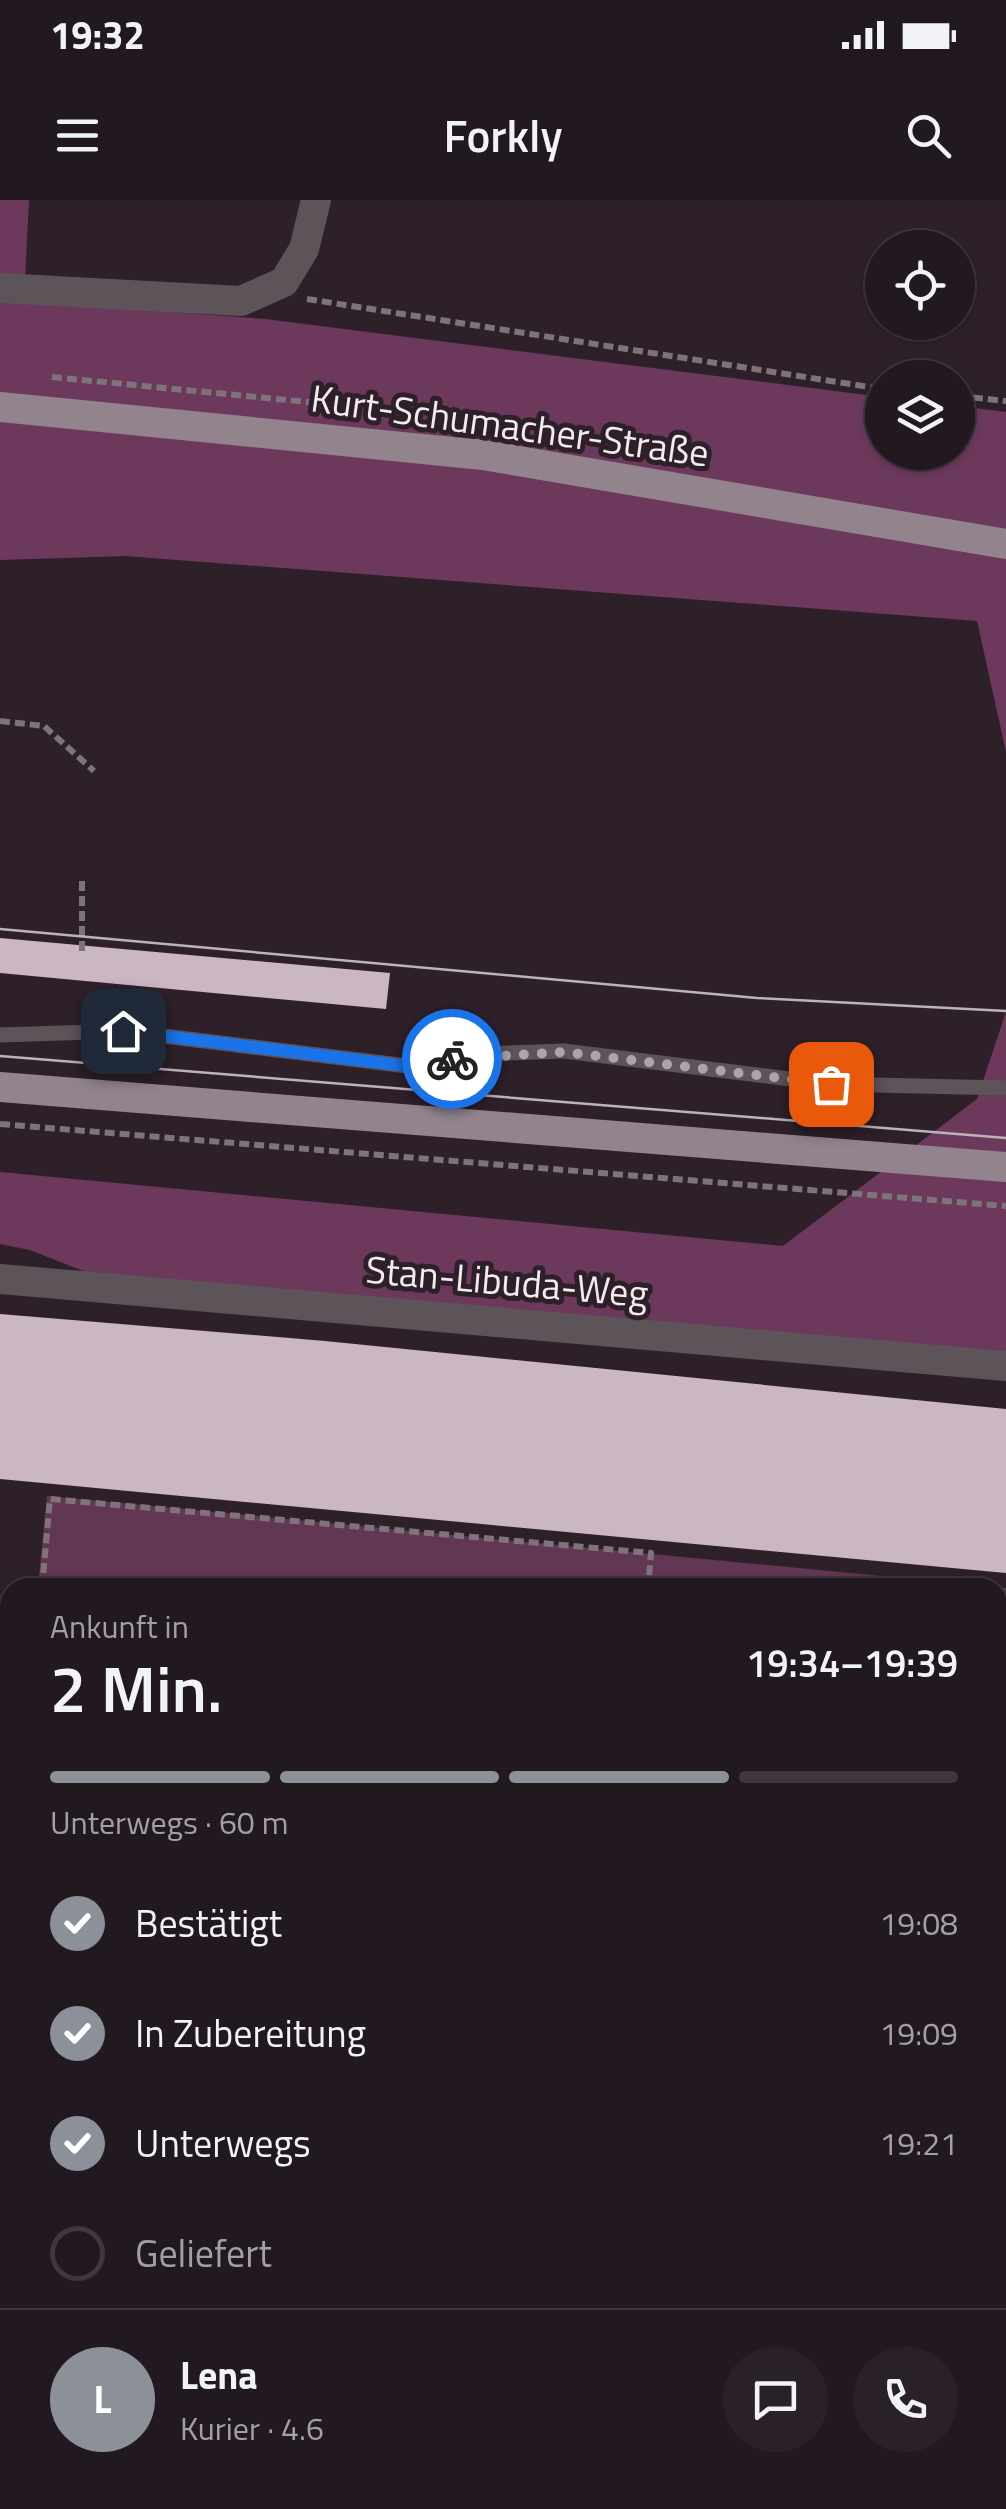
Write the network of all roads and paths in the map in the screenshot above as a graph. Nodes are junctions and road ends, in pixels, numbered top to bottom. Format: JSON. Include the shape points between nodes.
{"nodes":[{"id":1,"x":316,"y":200,"type":"edge"},
{"id":2,"x":284,"y":282,"type":"junction"},
{"id":3,"x":0,"y":288,"type":"edge"},
{"id":4,"x":865,"y":386,"type":"edge"},
{"id":5,"x":975,"y":398,"type":"edge"},
{"id":6,"x":1006,"y":401,"type":"edge"},
{"id":7,"x":0,"y":407,"type":"edge"},
{"id":8,"x":1006,"y":544,"type":"edge"},
{"id":9,"x":0,"y":721,"type":"edge"},
{"id":10,"x":94,"y":771,"type":"dead end"},
{"id":11,"x":82,"y":878,"type":"dead end"},
{"id":12,"x":82,"y":951,"type":"dead end"},
{"id":13,"x":0,"y":1035,"type":"edge"},
{"id":14,"x":0,"y":1087,"type":"edge"},
{"id":15,"x":1006,"y":1088,"type":"edge"},
{"id":16,"x":0,"y":1124,"type":"edge"},
{"id":17,"x":1006,"y":1167,"type":"edge"},
{"id":18,"x":1006,"y":1206,"type":"edge"},
{"id":19,"x":0,"y":1279,"type":"edge"},
{"id":20,"x":1006,"y":1366,"type":"edge"},
{"id":21,"x":43,"y":1578,"type":"edge"},
{"id":22,"x":649,"y":1578,"type":"edge"}],
"edges":[{"from":1,"to":2,"type":"street","via":[[304,248]]},
{"from":2,"to":3,"type":"street","via":[[241,301]]},
{"from":2,"to":4,"type":"path","via":[[312,304]]},
{"from":5,"to":6,"type":"path"},
{"from":7,"to":8,"type":"main road","name":"Kurt-Schumacher-Straße","via":[[483,455]]},
{"from":9,"to":10,"type":"path","via":[[44,726]]},
{"from":11,"to":12,"type":"path"},
{"from":13,"to":15,"type":"lane","via":[[123,1031],[407,1066],[479,1054],[564,1052],[831,1084]]},
{"from":14,"to":17,"type":"main road"},
{"from":16,"to":18,"type":"path"},
{"from":19,"to":20,"type":"street","name":"Stan-Libuda-Weg"},
{"from":21,"to":22,"type":"path","via":[[50,1499],[652,1553]]}]}
